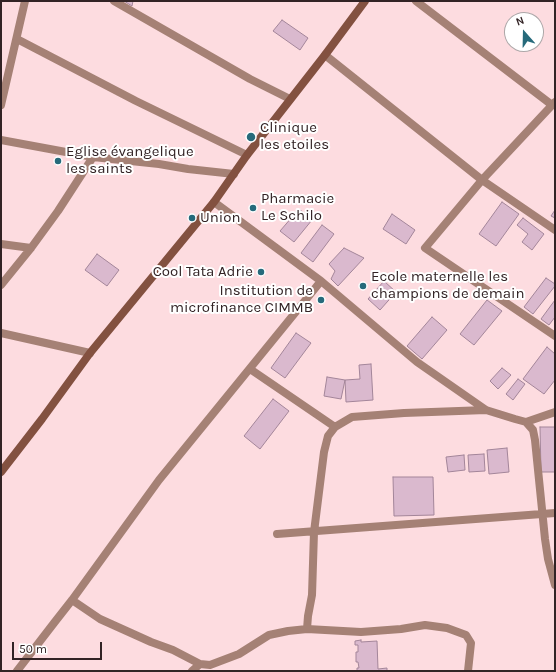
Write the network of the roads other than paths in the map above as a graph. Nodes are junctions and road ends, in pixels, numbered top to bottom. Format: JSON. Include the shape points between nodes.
{"nodes":[{"id":1,"x":25,"y":1,"type":"edge"},
{"id":2,"x":114,"y":1,"type":"edge"},
{"id":3,"x":363,"y":1,"type":"edge"},
{"id":4,"x":416,"y":1,"type":"edge"},
{"id":5,"x":17,"y":39,"type":"junction"},
{"id":6,"x":325,"y":55,"type":"junction"},
{"id":7,"x":290,"y":99,"type":"junction"},
{"id":8,"x":554,"y":104,"type":"edge"},
{"id":9,"x":1,"y":105,"type":"edge"},
{"id":10,"x":1,"y":140,"type":"edge"},
{"id":11,"x":247,"y":155,"type":"junction"},
{"id":12,"x":94,"y":157,"type":"junction"},
{"id":13,"x":234,"y":174,"type":"junction"},
{"id":14,"x":482,"y":180,"type":"junction"},
{"id":15,"x":214,"y":202,"type":"junction"},
{"id":16,"x":555,"y":230,"type":"edge"},
{"id":17,"x":1,"y":244,"type":"edge"},
{"id":18,"x":30,"y":248,"type":"junction"},
{"id":19,"x":321,"y":282,"type":"junction"},
{"id":20,"x":1,"y":285,"type":"edge"},
{"id":21,"x":1,"y":333,"type":"edge"},
{"id":22,"x":555,"y":336,"type":"edge"},
{"id":23,"x":90,"y":353,"type":"junction"},
{"id":24,"x":250,"y":369,"type":"junction"},
{"id":25,"x":486,"y":410,"type":"junction"},
{"id":26,"x":555,"y":412,"type":"edge"},
{"id":27,"x":526,"y":422,"type":"junction"},
{"id":28,"x":335,"y":427,"type":"junction"},
{"id":29,"x":1,"y":472,"type":"edge"},
{"id":30,"x":555,"y":512,"type":"edge"},
{"id":31,"x":542,"y":514,"type":"junction"},
{"id":32,"x":314,"y":532,"type":"junction"},
{"id":33,"x":277,"y":534,"type":"dead end"},
{"id":34,"x":555,"y":585,"type":"edge"},
{"id":35,"x":72,"y":600,"type":"junction"},
{"id":36,"x":306,"y":629,"type":"junction"},
{"id":37,"x":200,"y":664,"type":"junction"},
{"id":38,"x":17,"y":671,"type":"edge"},
{"id":39,"x":192,"y":671,"type":"edge"},
{"id":40,"x":468,"y":671,"type":"edge"}],
"edges":[{"from":1,"to":5,"type":"street"},
{"from":2,"to":7,"type":"street"},
{"from":3,"to":6,"type":"main road"},
{"from":4,"to":8,"type":"street"},
{"from":5,"to":9,"type":"street"},
{"from":5,"to":11,"type":"street"},
{"from":6,"to":7,"type":"main road"},
{"from":6,"to":14,"type":"street"},
{"from":7,"to":11,"type":"main road"},
{"from":8,"to":14,"type":"street"},
{"from":10,"to":12,"type":"street"},
{"from":11,"to":13,"type":"main road"},
{"from":12,"to":13,"type":"street"},
{"from":12,"to":18,"type":"street"},
{"from":13,"to":15,"type":"main road"},
{"from":14,"to":16,"type":"street"},
{"from":14,"to":22,"type":"street","via":[[425,248]]},
{"from":15,"to":19,"type":"street"},
{"from":15,"to":23,"type":"main road"},
{"from":17,"to":18,"type":"street"},
{"from":18,"to":20,"type":"street"},
{"from":19,"to":24,"type":"street"},
{"from":19,"to":25,"type":"street","via":[[417,362]]},
{"from":21,"to":23,"type":"street"},
{"from":23,"to":29,"type":"main road"},
{"from":24,"to":28,"type":"street"},
{"from":24,"to":35,"type":"street","via":[[159,480]]},
{"from":25,"to":27,"type":"street"},
{"from":25,"to":28,"type":"street","via":[[352,417]]},
{"from":26,"to":27,"type":"street"},
{"from":27,"to":31,"type":"street","via":[[533,430],[535,440]]},
{"from":28,"to":32,"type":"street","via":[[328,436],[324,452]]},
{"from":30,"to":31,"type":"street"},
{"from":31,"to":32,"type":"street"},
{"from":31,"to":34,"type":"street","via":[[548,559]]},
{"from":32,"to":33,"type":"street"},
{"from":32,"to":36,"type":"street","via":[[312,595]]},
{"from":35,"to":37,"type":"street","via":[[100,620],[174,650]]},
{"from":35,"to":38,"type":"street"},
{"from":36,"to":37,"type":"street","via":[[269,635],[239,654],[210,665]]},
{"from":36,"to":40,"type":"street","via":[[361,632],[425,625],[447,628],[466,635],[471,643]]},
{"from":37,"to":39,"type":"street"}]}
